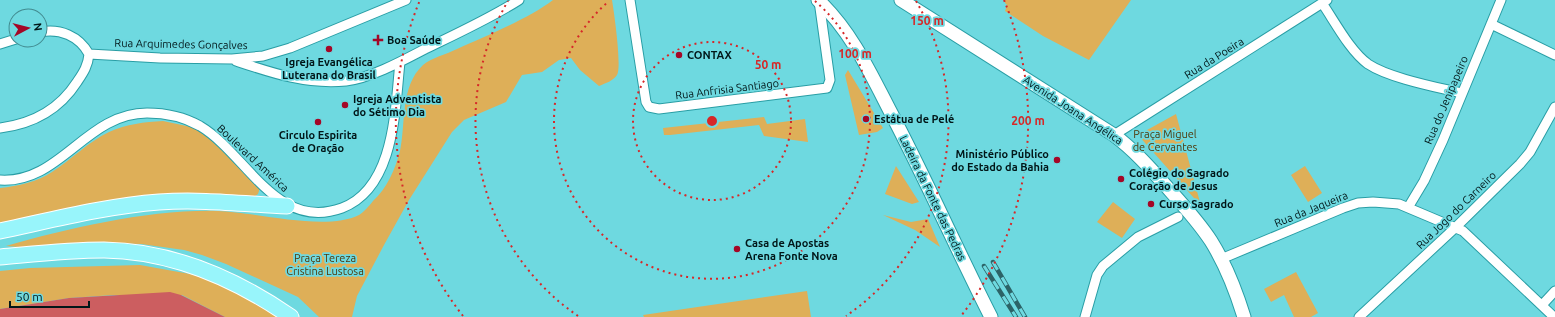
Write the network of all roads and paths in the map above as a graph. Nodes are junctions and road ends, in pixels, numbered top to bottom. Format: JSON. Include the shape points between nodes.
{"nodes":[{"id":1,"x":406,"y":0,"type":"edge"},
{"id":2,"x":519,"y":0,"type":"edge"},
{"id":3,"x":630,"y":0,"type":"edge"},
{"id":4,"x":818,"y":0,"type":"edge"},
{"id":5,"x":901,"y":0,"type":"edge"},
{"id":6,"x":1501,"y":0,"type":"edge"},
{"id":7,"x":1324,"y":2,"type":"edge"},
{"id":8,"x":1491,"y":24,"type":"junction"},
{"id":9,"x":48,"y":32,"type":"edge"},
{"id":10,"x":88,"y":54,"type":"junction"},
{"id":11,"x":1555,"y":55,"type":"edge"},
{"id":12,"x":232,"y":60,"type":"junction"},
{"id":13,"x":400,"y":62,"type":"junction"},
{"id":14,"x":1461,"y":94,"type":"junction"},
{"id":15,"x":1555,"y":107,"type":"edge"},
{"id":16,"x":0,"y":128,"type":"edge"},
{"id":17,"x":1114,"y":135,"type":"junction"},
{"id":18,"x":0,"y":180,"type":"edge"},
{"id":19,"x":287,"y":206,"type":"junction"},
{"id":20,"x":1409,"y":206,"type":"junction"},
{"id":21,"x":1178,"y":217,"type":"dead end"},
{"id":22,"x":1456,"y":227,"type":"junction"},
{"id":23,"x":0,"y":231,"type":"edge"},
{"id":24,"x":0,"y":257,"type":"edge"},
{"id":25,"x":1221,"y":259,"type":"junction"},
{"id":26,"x":1555,"y":291,"type":"edge"},
{"id":27,"x":1542,"y":305,"type":"junction"},
{"id":28,"x":291,"y":317,"type":"edge"},
{"id":29,"x":991,"y":317,"type":"edge"},
{"id":30,"x":1085,"y":317,"type":"edge"},
{"id":31,"x":1244,"y":317,"type":"edge"},
{"id":32,"x":1360,"y":317,"type":"edge"},
{"id":33,"x":1554,"y":317,"type":"edge"}],
"edges":[{"from":1,"to":12,"type":"street","name":"Rua Arquimedes Gonçalves","via":[[290,48],[264,56]]},
{"from":2,"to":13,"type":"street"},
{"from":3,"to":4,"type":"street","name":"Rua Anfrisia Santiago","via":[[646,102],[649,107],[659,110],[827,88],[830,80]]},
{"from":4,"to":29,"type":"main road","name":"Ladeira da Fonte das Pedras","via":[[843,28],[869,70]]},
{"from":5,"to":17,"type":"main road","name":"Avenida Joana Angélica"},
{"from":6,"to":8,"type":"street","name":"Rua do Jenipapeiro"},
{"from":7,"to":14,"type":"street","via":[[1360,56],[1369,64],[1399,77]]},
{"from":7,"to":17,"type":"street","name":"Rua da Poeira"},
{"from":8,"to":11,"type":"street"},
{"from":8,"to":14,"type":"street","name":"Rua do Jenipapeiro"},
{"from":9,"to":10,"type":"street","via":[[69,35],[84,45]]},
{"from":10,"to":12,"type":"street","name":"Rua Arquimedes Gonçalves"},
{"from":10,"to":16,"type":"street","via":[[85,71],[75,86],[48,113],[31,121]]},
{"from":12,"to":13,"type":"street","via":[[286,78],[332,81],[347,81]]},
{"from":13,"to":19,"type":"street","name":"Boulevard América","via":[[390,139],[375,182],[364,196],[333,211],[311,212]]},
{"from":14,"to":20,"type":"street","name":"Rua do Jenipapeiro","via":[[1424,181]]},
{"from":15,"to":22,"type":"street","name":"Rua Jogo do Carneiro","via":[[1530,152]]},
{"from":17,"to":25,"type":"main road","name":"Avenida Joana Angélica","via":[[1142,159],[1189,212]]},
{"from":18,"to":19,"type":"street","name":"Boulevard América","via":[[36,173],[50,166],[91,133],[111,121],[127,115],[147,113],[184,119],[200,127]]},
{"from":19,"to":23,"type":"main road","via":[[197,200],[158,202],[122,206]]},
{"from":20,"to":22,"type":"street","name":"Rua da Jaqueira"},
{"from":20,"to":25,"type":"street","name":"Rua da Jaqueira","via":[[1386,202],[1358,203]]},
{"from":21,"to":30,"type":"street","via":[[1138,237],[1103,266],[1097,275]]},
{"from":22,"to":27,"type":"street","name":"Rua da Jaqueira"},
{"from":22,"to":32,"type":"street","name":"Rua Jogo do Carneiro"},
{"from":24,"to":28,"type":"main road","via":[[104,250],[169,258],[220,276],[262,297]]},
{"from":25,"to":31,"type":"main road","name":"Avenida Joana Angélica","via":[[1234,285]]},
{"from":26,"to":27,"type":"street"},
{"from":27,"to":33,"type":"street","name":"Rua da Jaqueira"}]}
